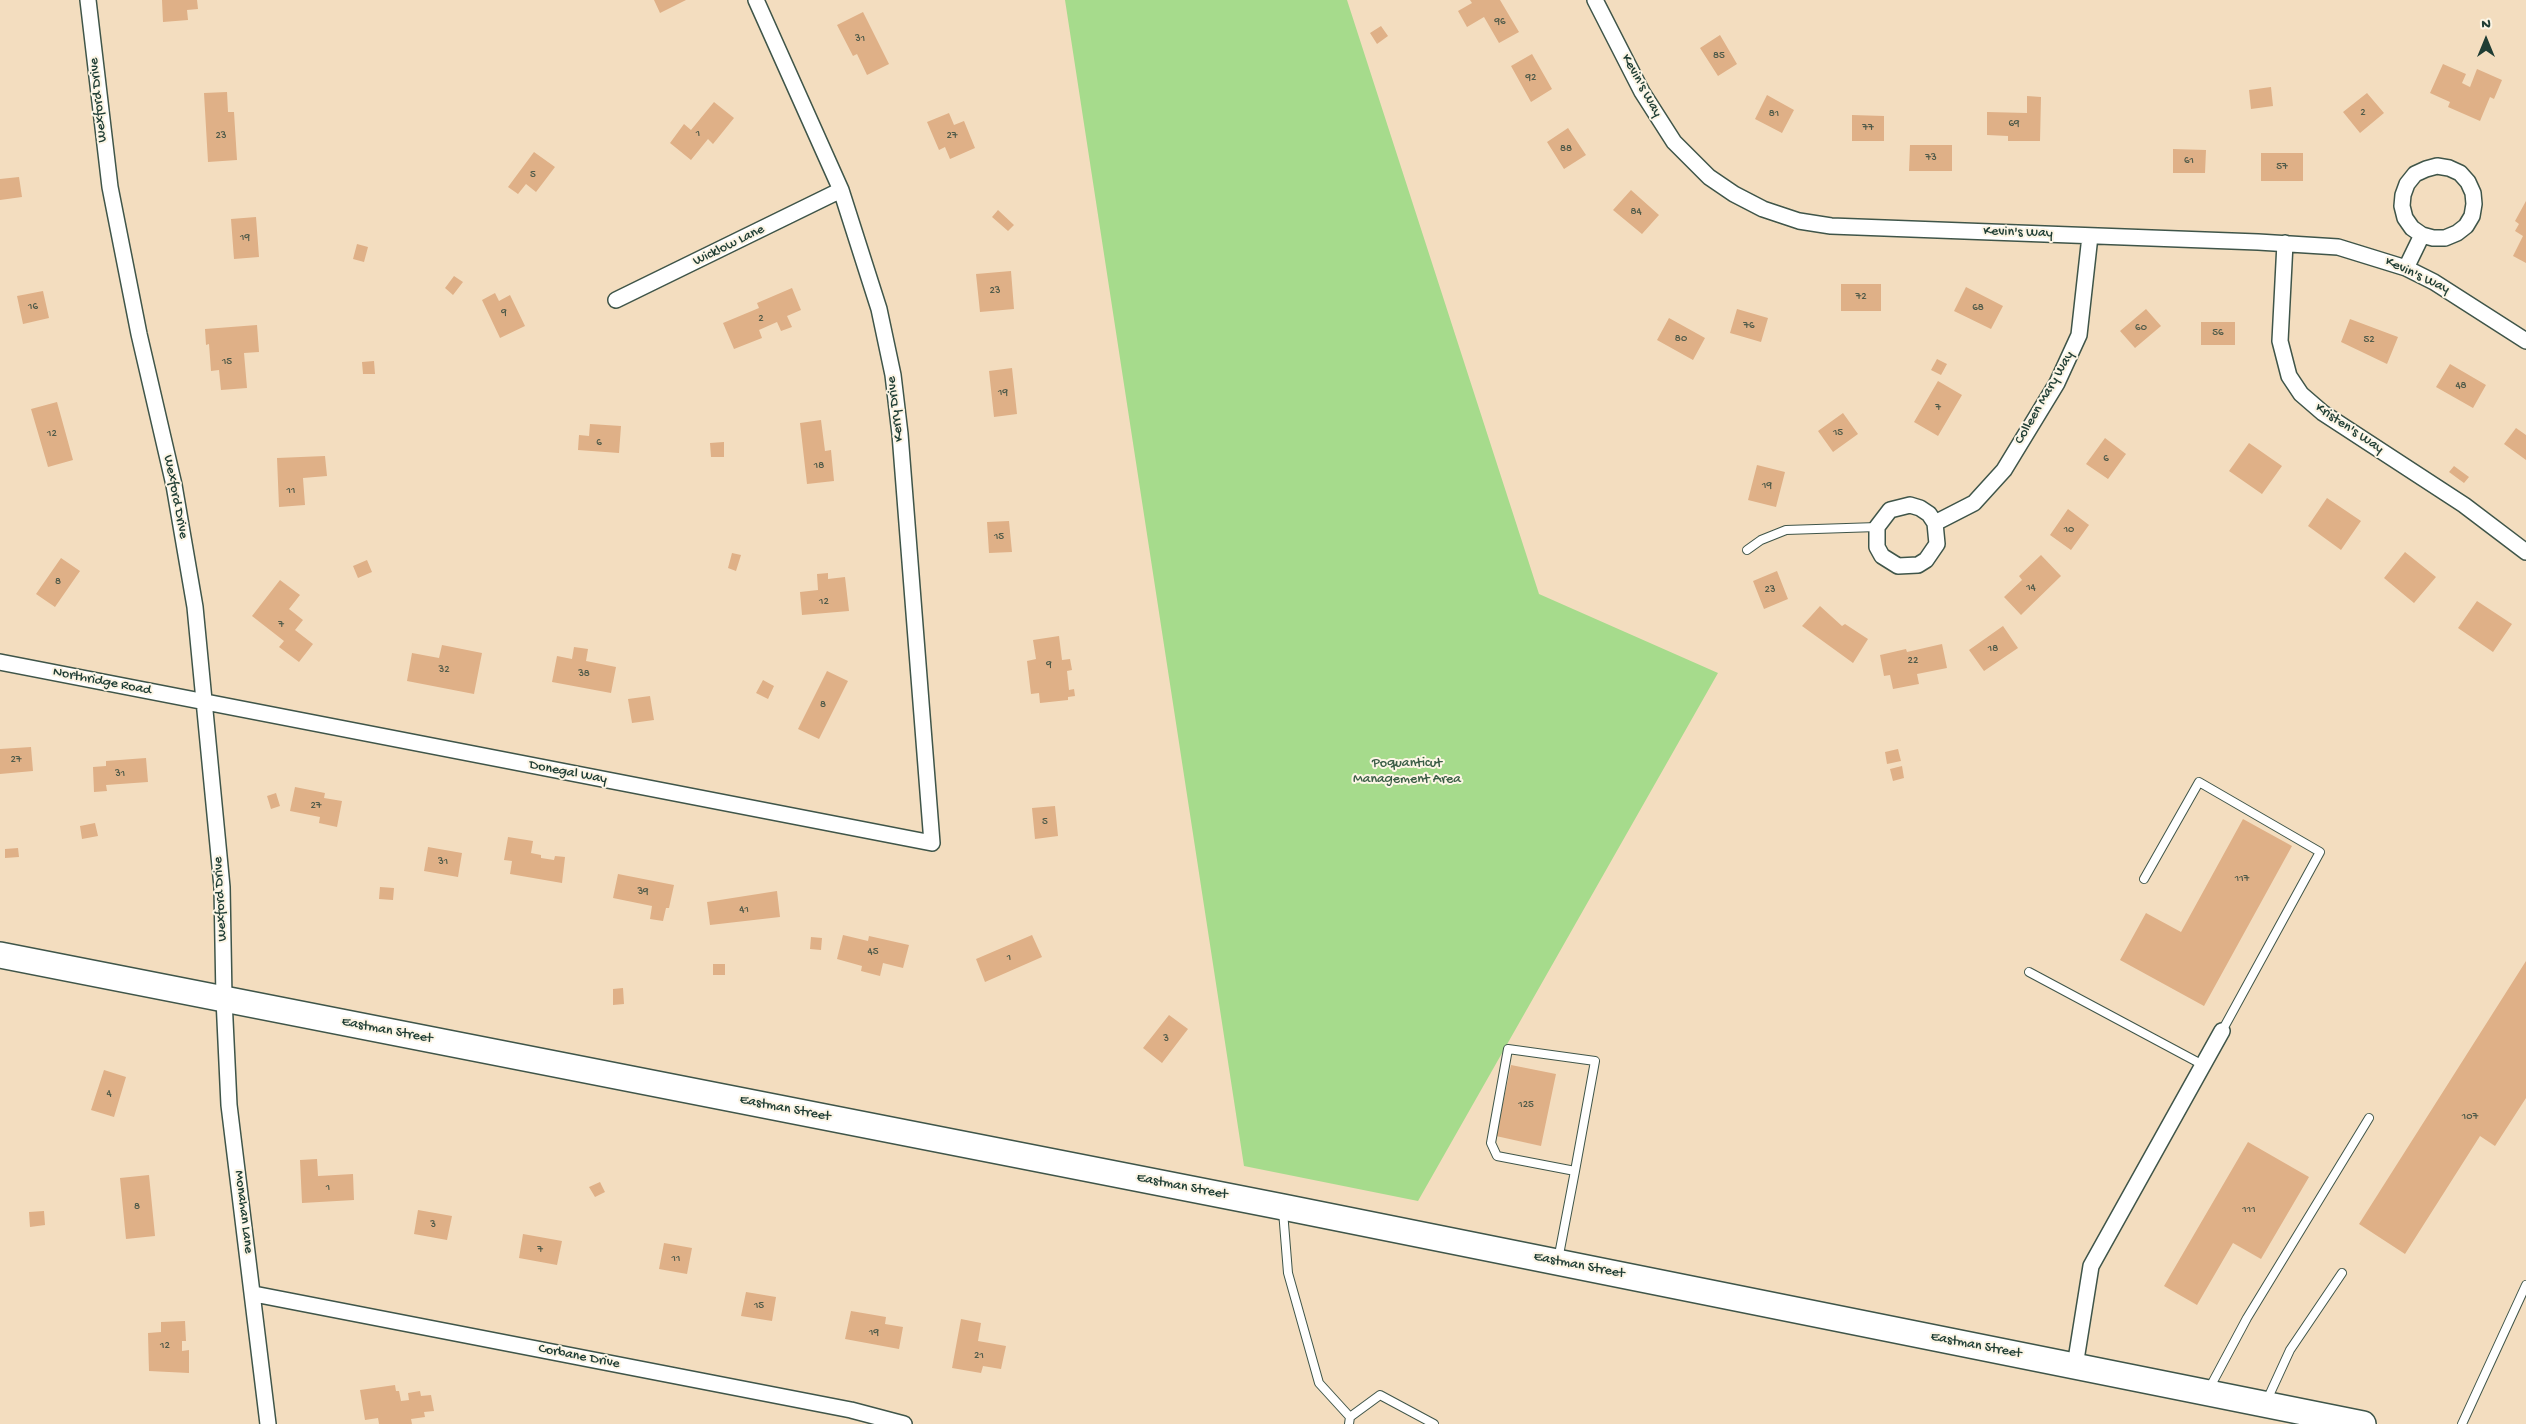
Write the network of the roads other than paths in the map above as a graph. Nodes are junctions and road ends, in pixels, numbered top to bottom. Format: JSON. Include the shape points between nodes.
{"nodes":[{"id":1,"x":88,"y":0,"type":"edge"},
{"id":2,"x":756,"y":0,"type":"edge"},
{"id":3,"x":1595,"y":0,"type":"edge"},
{"id":4,"x":841,"y":190,"type":"junction"},
{"id":5,"x":2422,"y":235,"type":"junction"},
{"id":6,"x":2090,"y":236,"type":"junction"},
{"id":7,"x":2286,"y":243,"type":"junction"},
{"id":8,"x":2406,"y":268,"type":"junction"},
{"id":9,"x":616,"y":300,"type":"dead end"},
{"id":10,"x":2526,"y":341,"type":"edge"},
{"id":11,"x":1935,"y":523,"type":"junction"},
{"id":12,"x":1877,"y":527,"type":"junction"},
{"id":13,"x":1747,"y":550,"type":"dead end"},
{"id":14,"x":2526,"y":552,"type":"edge"},
{"id":15,"x":0,"y":662,"type":"edge"},
{"id":16,"x":204,"y":702,"type":"junction"},
{"id":17,"x":932,"y":843,"type":"joint"},
{"id":18,"x":2144,"y":879,"type":"dead end"},
{"id":19,"x":0,"y":955,"type":"edge"},
{"id":20,"x":2029,"y":972,"type":"dead end"},
{"id":21,"x":224,"y":999,"type":"junction"},
{"id":22,"x":2222,"y":1031,"type":"joint"},
{"id":23,"x":2203,"y":1065,"type":"junction"},
{"id":24,"x":2369,"y":1118,"type":"dead end"},
{"id":25,"x":1575,"y":1172,"type":"junction"},
{"id":26,"x":1283,"y":1207,"type":"junction"},
{"id":27,"x":1558,"y":1262,"type":"junction"},
{"id":28,"x":2342,"y":1273,"type":"dead end"},
{"id":29,"x":2526,"y":1285,"type":"edge"},
{"id":30,"x":254,"y":1294,"type":"junction"},
{"id":31,"x":2075,"y":1366,"type":"junction"},
{"id":32,"x":2207,"y":1393,"type":"junction"},
{"id":33,"x":2265,"y":1404,"type":"junction"},
{"id":34,"x":1349,"y":1420,"type":"edge"},
{"id":35,"x":268,"y":1424,"type":"edge"},
{"id":36,"x":904,"y":1424,"type":"edge"},
{"id":37,"x":1434,"y":1424,"type":"edge"},
{"id":38,"x":2363,"y":1424,"type":"edge"},
{"id":39,"x":2462,"y":1424,"type":"edge"}],
"edges":[{"from":1,"to":16,"type":"street","name":"Wexford Drive","via":[[110,186],[137,325],[174,485],[195,607]]},
{"from":2,"to":4,"type":"street","name":"Kerry Drive"},
{"from":3,"to":6,"type":"street","name":"Kevin's Way","via":[[1642,92],[1674,142],[1709,177],[1763,209],[1798,221],[1831,226]]},
{"from":4,"to":9,"type":"street","name":"Wicklow Lane"},
{"from":4,"to":17,"type":"street","name":"Kerry Drive","via":[[879,309],[893,375]]},
{"from":5,"to":5,"type":"street","via":[[2445,238],[2466,226],[2472,216],[2474,204],[2470,187],[2460,174],[2449,168],[2437,166],[2426,169],[2415,174],[2407,184],[2402,206],[2405,218]]},
{"from":5,"to":8,"type":"street"},
{"from":6,"to":7,"type":"street","name":"Kevin's Way"},
{"from":6,"to":11,"type":"street","name":"Colleen Mary Way","via":[[2079,335],[2057,383],[1992,485],[1974,503]]},
{"from":7,"to":8,"type":"street","name":"Kevin's Way","via":[[2338,247]]},
{"from":7,"to":14,"type":"street","name":"Kristen's Way","via":[[2280,341],[2289,376],[2301,394],[2323,413],[2464,505]]},
{"from":8,"to":10,"type":"street","name":"Kevin's Way","via":[[2462,298]]},
{"from":11,"to":12,"type":"street","via":[[1929,514],[1910,505],[1890,510]]},
{"from":11,"to":12,"type":"street","via":[[1938,534],[1933,553],[1918,565],[1908,567],[1889,562],[1882,556],[1875,538]]},
{"from":12,"to":13,"type":"lane","via":[[1786,530],[1761,540]]},
{"from":15,"to":16,"type":"street","name":"Northridge Road"},
{"from":16,"to":17,"type":"street","name":"Donegal Way"},
{"from":16,"to":21,"type":"street","name":"Wexford Drive","via":[[222,887]]},
{"from":18,"to":22,"type":"lane","via":[[2199,782],[2320,852]]},
{"from":19,"to":21,"type":"main road","name":"Eastman Street"},
{"from":20,"to":23,"type":"lane"},
{"from":21,"to":26,"type":"main road","name":"Eastman Street"},
{"from":21,"to":30,"type":"street","name":"Monahan Lane","via":[[230,1105]]},
{"from":22,"to":23,"type":"street"},
{"from":23,"to":31,"type":"street","via":[[2091,1266]]},
{"from":24,"to":32,"type":"lane","via":[[2247,1318]]},
{"from":25,"to":25,"type":"lane","via":[[1596,1061],[1508,1049],[1492,1143],[1497,1156]]},
{"from":25,"to":27,"type":"lane"},
{"from":26,"to":27,"type":"main road","name":"Eastman Street"},
{"from":26,"to":34,"type":"lane","via":[[1288,1273],[1319,1383]]},
{"from":27,"to":31,"type":"main road","name":"Eastman Street"},
{"from":28,"to":33,"type":"lane","via":[[2290,1350]]},
{"from":29,"to":39,"type":"lane"},
{"from":30,"to":35,"type":"street","name":"Monahan Lane"},
{"from":30,"to":36,"type":"street","name":"Corbane Drive","via":[[851,1410]]},
{"from":31,"to":32,"type":"main road","name":"Eastman Street"},
{"from":32,"to":33,"type":"main road","name":"Eastman Street"},
{"from":33,"to":38,"type":"main road","name":"Eastman Street"},
{"from":34,"to":37,"type":"lane","via":[[1380,1395]]}]}
